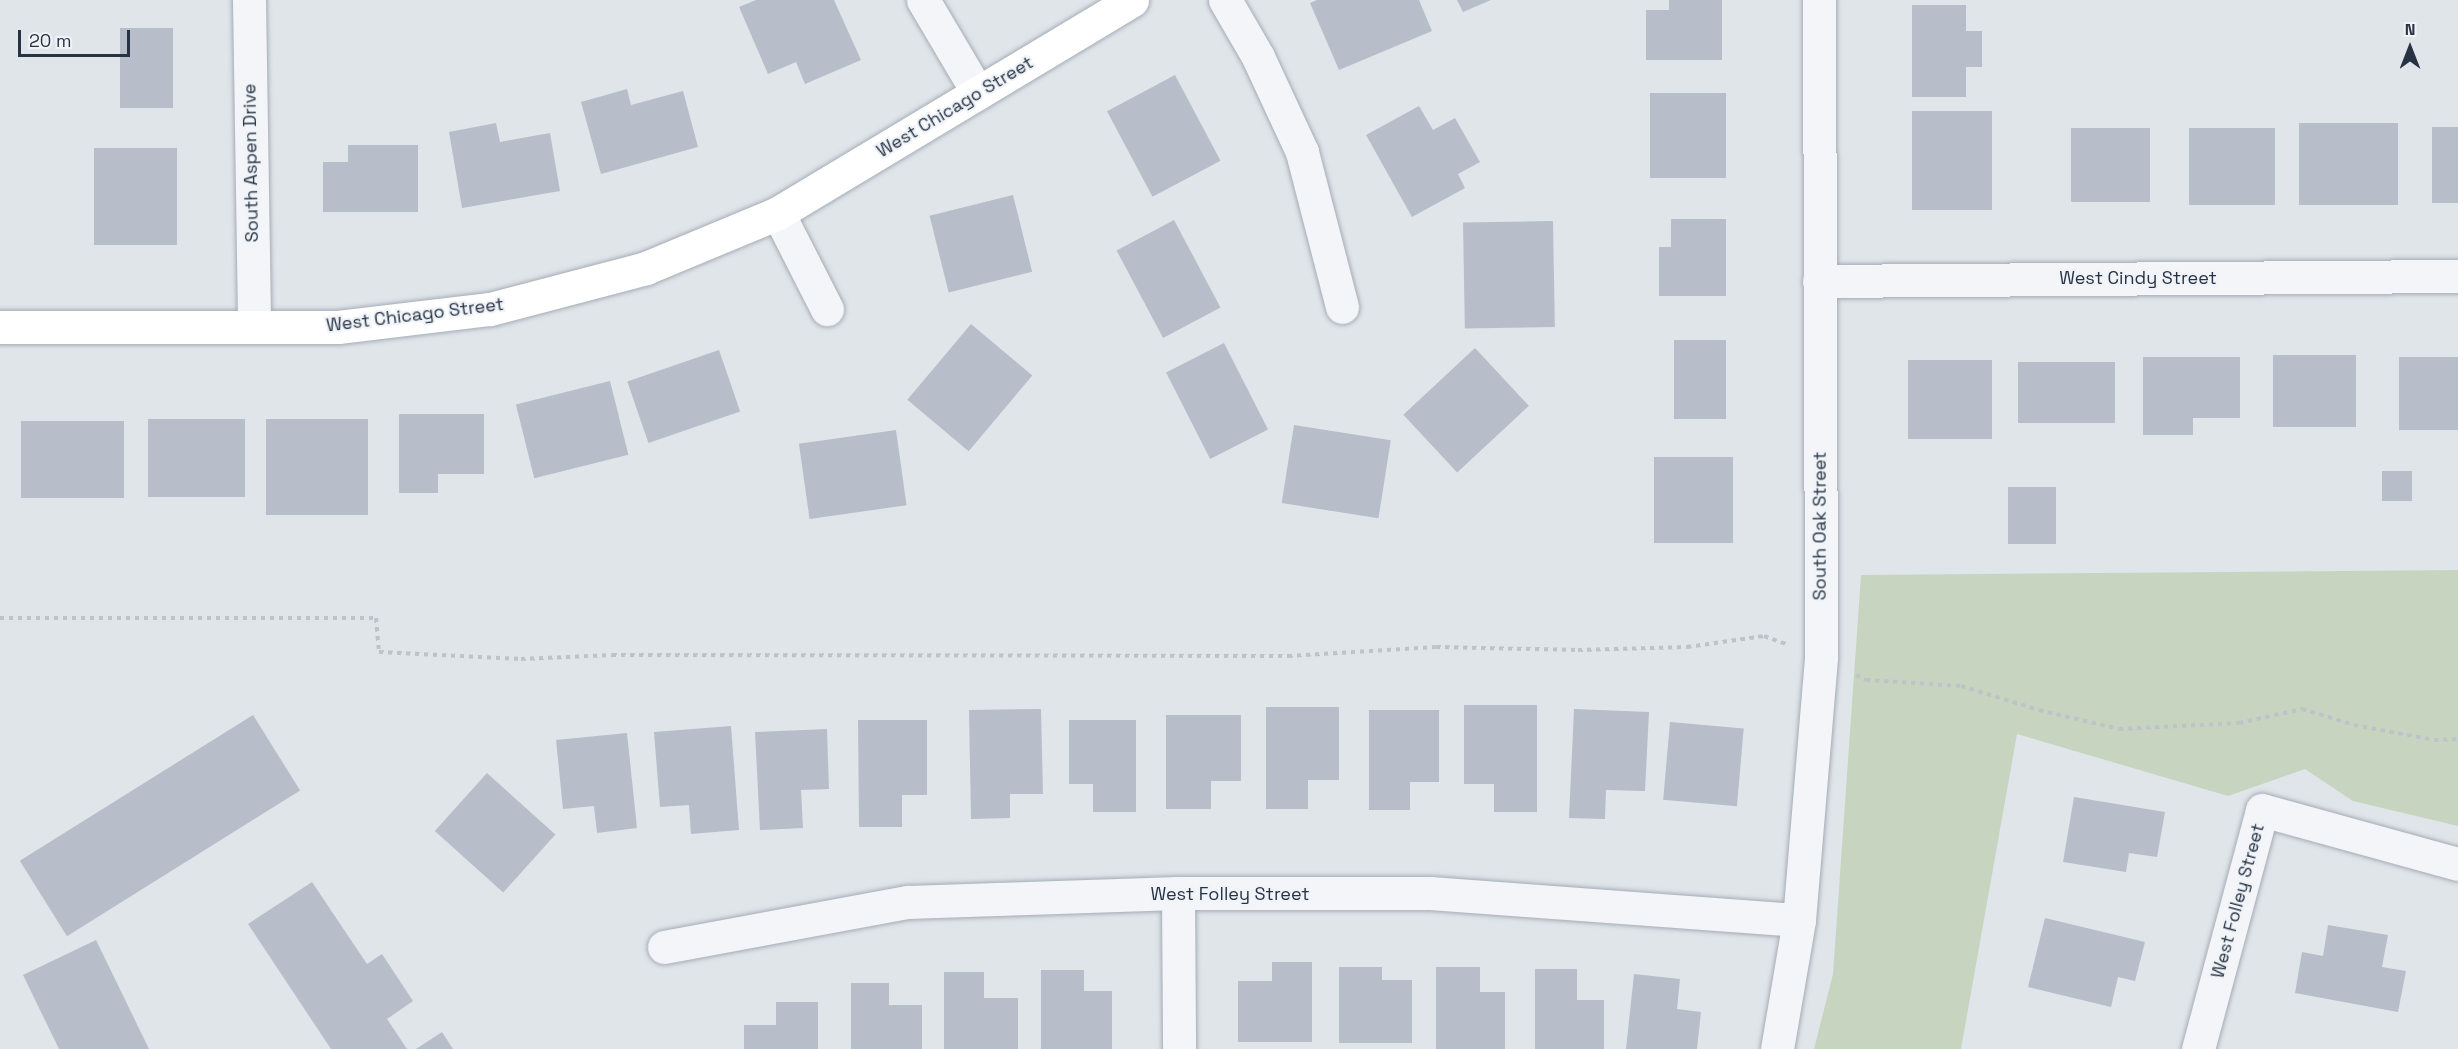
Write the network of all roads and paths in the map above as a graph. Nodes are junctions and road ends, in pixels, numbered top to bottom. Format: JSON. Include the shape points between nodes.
{"nodes":[{"id":1,"x":249,"y":0,"type":"edge"},
{"id":2,"x":923,"y":0,"type":"edge"},
{"id":3,"x":1132,"y":0,"type":"edge"},
{"id":4,"x":1225,"y":0,"type":"edge"},
{"id":5,"x":1819,"y":0,"type":"edge"},
{"id":6,"x":978,"y":93,"type":"junction"},
{"id":7,"x":778,"y":213,"type":"junction"},
{"id":8,"x":2458,"y":276,"type":"edge"},
{"id":9,"x":1819,"y":281,"type":"junction"},
{"id":10,"x":1342,"y":307,"type":"dead end"},
{"id":11,"x":826,"y":309,"type":"dead end"},
{"id":12,"x":254,"y":326,"type":"junction"},
{"id":13,"x":0,"y":327,"type":"edge"},
{"id":14,"x":0,"y":618,"type":"edge"},
{"id":15,"x":1821,"y":657,"type":"junction"},
{"id":16,"x":2458,"y":739,"type":"edge"},
{"id":17,"x":2458,"y":864,"type":"edge"},
{"id":18,"x":1178,"y":893,"type":"junction"},
{"id":19,"x":1799,"y":920,"type":"junction"},
{"id":20,"x":664,"y":947,"type":"dead end"},
{"id":21,"x":1179,"y":1049,"type":"edge"},
{"id":22,"x":1777,"y":1049,"type":"edge"},
{"id":23,"x":2198,"y":1049,"type":"edge"}],
"edges":[{"from":1,"to":12,"type":"street","name":"South Aspen Drive"},
{"from":2,"to":6,"type":"street"},
{"from":3,"to":6,"type":"street","name":"West Chicago Street"},
{"from":4,"to":10,"type":"street","via":[[1258,57],[1302,152]]},
{"from":5,"to":9,"type":"street","name":"South Oak Street"},
{"from":6,"to":7,"type":"street","name":"West Chicago Street"},
{"from":7,"to":11,"type":"street"},
{"from":7,"to":12,"type":"street","name":"West Chicago Street","via":[[646,268],[490,309],[338,327]]},
{"from":8,"to":9,"type":"street","name":"West Cindy Street"},
{"from":9,"to":15,"type":"street","name":"South Oak Street"},
{"from":12,"to":13,"type":"street","name":"West Chicago Street"},
{"from":14,"to":15,"type":"path","via":[[376,618],[379,652],[500,658],[1288,656],[1436,647],[1687,647],[1764,636]]},
{"from":15,"to":16,"type":"path","via":[[1866,680],[1961,686],[2120,729],[2239,723],[2302,709],[2354,725],[2434,740]]},
{"from":15,"to":19,"type":"street","name":"South Oak Street"},
{"from":17,"to":23,"type":"street","name":"West Folley Street","via":[[2262,810]]},
{"from":18,"to":19,"type":"street","name":"West Folley Street","via":[[1430,893]]},
{"from":18,"to":20,"type":"street","name":"West Folley Street","via":[[907,902]]},
{"from":18,"to":21,"type":"street"},
{"from":19,"to":22,"type":"street","name":"South Oak Street"}]}
